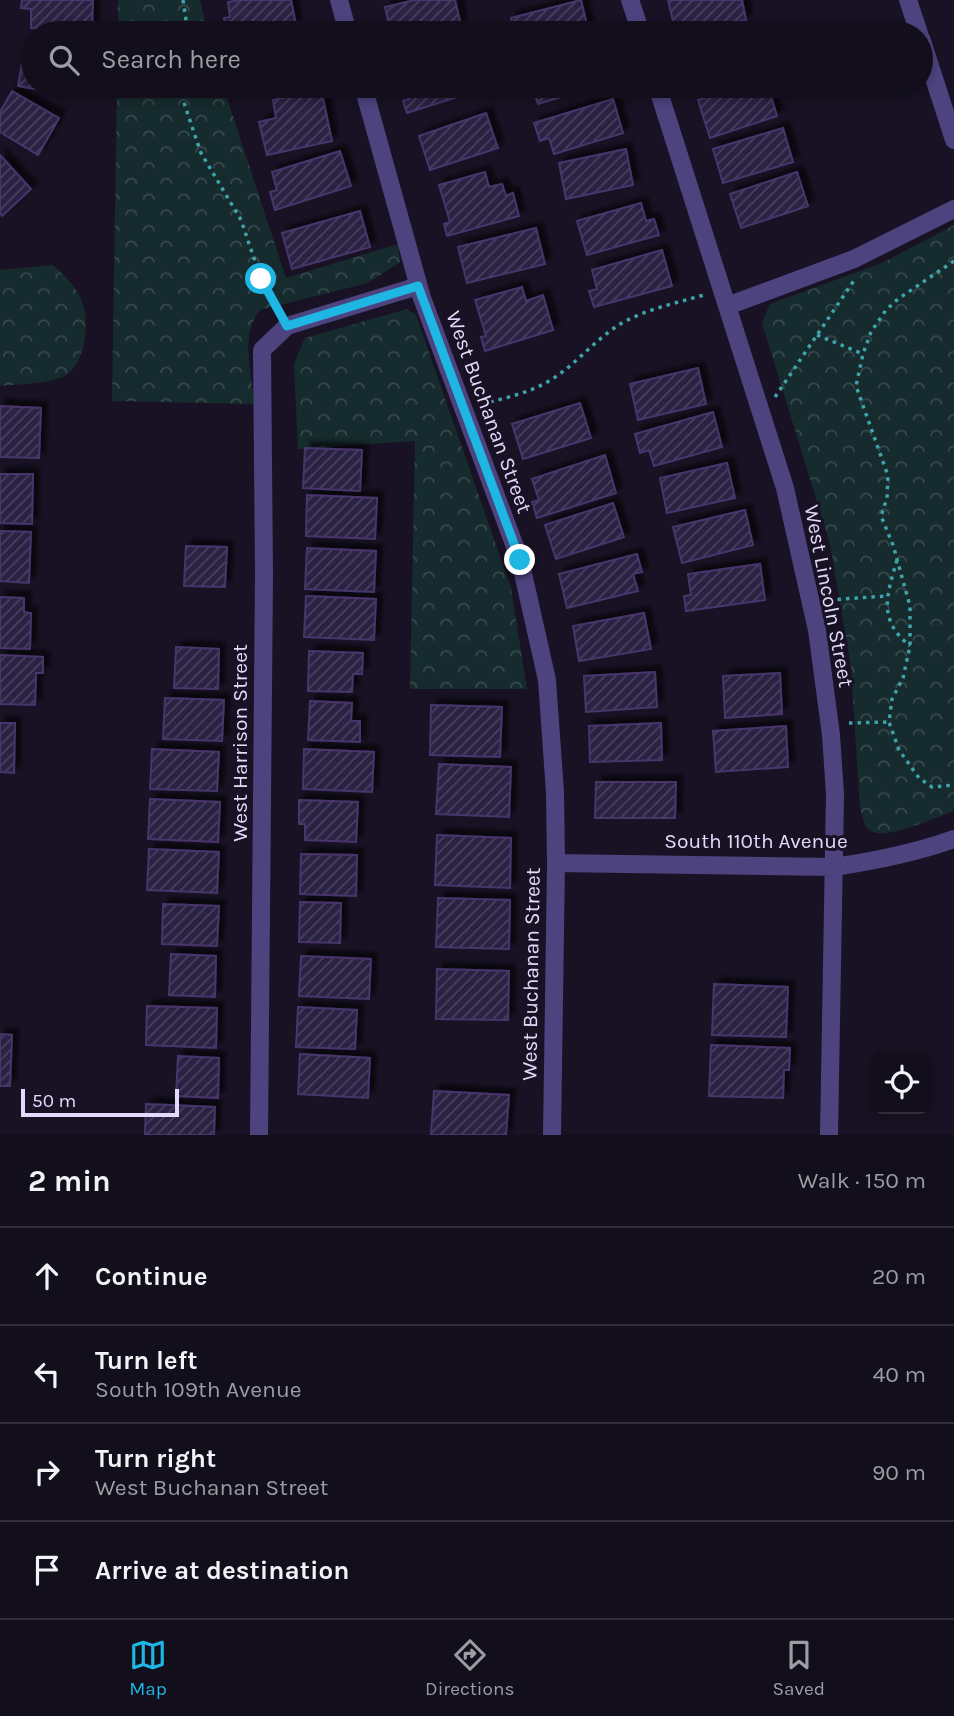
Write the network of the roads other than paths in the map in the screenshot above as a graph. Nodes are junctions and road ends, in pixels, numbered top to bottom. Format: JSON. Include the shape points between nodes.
{"nodes":[{"id":1,"x":339,"y":0,"type":"edge"},
{"id":2,"x":630,"y":0,"type":"edge"},
{"id":3,"x":908,"y":0,"type":"edge"},
{"id":4,"x":345,"y":21,"type":"edge"},
{"id":5,"x":636,"y":21,"type":"edge"},
{"id":6,"x":915,"y":21,"type":"edge"},
{"id":7,"x":933,"y":76,"type":"edge"},
{"id":8,"x":366,"y":98,"type":"edge"},
{"id":9,"x":661,"y":98,"type":"edge"},
{"id":10,"x":954,"y":141,"type":"edge"},
{"id":11,"x":954,"y":209,"type":"edge"},
{"id":12,"x":418,"y":286,"type":"junction"},
{"id":13,"x":725,"y":298,"type":"junction"},
{"id":14,"x":954,"y":839,"type":"edge"},
{"id":15,"x":556,"y":863,"type":"junction"},
{"id":16,"x":834,"y":867,"type":"junction"},
{"id":17,"x":260,"y":1135,"type":"edge"},
{"id":18,"x":552,"y":1135,"type":"edge"},
{"id":19,"x":829,"y":1135,"type":"edge"}],
"edges":[{"from":1,"to":4,"type":"street"},
{"from":2,"to":5,"type":"street"},
{"from":3,"to":6,"type":"street"},
{"from":7,"to":10,"type":"street"},
{"from":8,"to":12,"type":"street","name":"West Buchanan Street"},
{"from":9,"to":13,"type":"street","name":"West Lincoln Street"},
{"from":11,"to":13,"type":"street","via":[[854,259]]},
{"from":12,"to":15,"type":"street","name":"West Buchanan Street","via":[[520,560],[547,680]]},
{"from":12,"to":17,"type":"street","name":"West Harrison Street","via":[[287,326],[262,351]]},
{"from":13,"to":16,"type":"street","name":"West Lincoln Street","via":[[785,488],[817,630],[830,723]]},
{"from":14,"to":16,"type":"street","name":"South 110th Avenue","via":[[877,861]]},
{"from":15,"to":16,"type":"street","name":"South 110th Avenue"},
{"from":15,"to":18,"type":"street","name":"West Buchanan Street"},
{"from":16,"to":19,"type":"street","name":"West Lincoln Street"}]}
